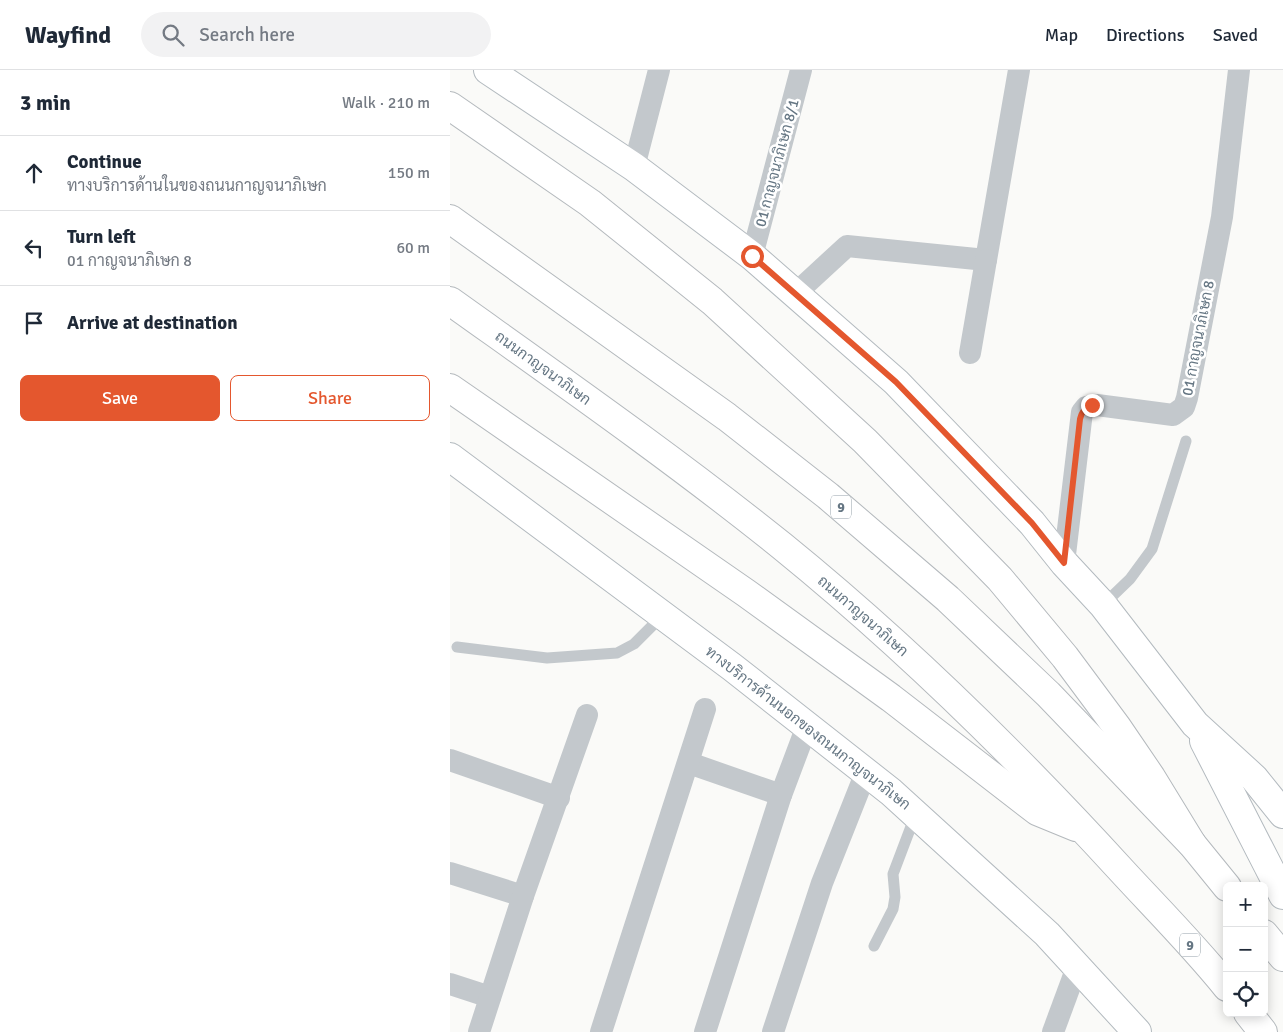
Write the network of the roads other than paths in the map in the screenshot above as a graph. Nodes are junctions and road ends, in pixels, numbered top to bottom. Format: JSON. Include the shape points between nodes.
{"nodes":[{"id":1,"x":659,"y":70,"type":"edge"},
{"id":2,"x":801,"y":70,"type":"edge"},
{"id":3,"x":1019,"y":70,"type":"edge"},
{"id":4,"x":1239,"y":70,"type":"edge"},
{"id":5,"x":501,"y":74,"type":"edge"},
{"id":6,"x":450,"y":106,"type":"edge"},
{"id":7,"x":634,"y":167,"type":"junction"},
{"id":8,"x":450,"y":219,"type":"edge"},
{"id":9,"x":752,"y":256,"type":"junction"},
{"id":10,"x":986,"y":260,"type":"junction"},
{"id":11,"x":796,"y":294,"type":"junction"},
{"id":12,"x":450,"y":301,"type":"edge"},
{"id":13,"x":970,"y":353,"type":"dead end"},
{"id":14,"x":450,"y":388,"type":"edge"},
{"id":15,"x":1186,"y":441,"type":"dead end"},
{"id":16,"x":450,"y":457,"type":"edge"},
{"id":17,"x":1064,"y":563,"type":"junction"},
{"id":18,"x":1102,"y":605,"type":"junction"},
{"id":19,"x":663,"y":615,"type":"junction"},
{"id":20,"x":457,"y":647,"type":"dead end"},
{"id":21,"x":705,"y":709,"type":"dead end"},
{"id":22,"x":587,"y":715,"type":"dead end"},
{"id":23,"x":1195,"y":724,"type":"junction"},
{"id":24,"x":807,"y":726,"type":"junction"},
{"id":25,"x":450,"y":760,"type":"edge"},
{"id":26,"x":689,"y":762,"type":"junction"},
{"id":27,"x":866,"y":772,"type":"junction"},
{"id":28,"x":782,"y":795,"type":"junction"},
{"id":29,"x":559,"y":798,"type":"junction"},
{"id":30,"x":916,"y":814,"type":"junction"},
{"id":31,"x":1283,"y":814,"type":"edge"},
{"id":32,"x":1085,"y":830,"type":"junction"},
{"id":33,"x":1192,"y":844,"type":"junction"},
{"id":34,"x":450,"y":872,"type":"edge"},
{"id":35,"x":1223,"y":882,"type":"edge"},
{"id":36,"x":1283,"y":895,"type":"edge"},
{"id":37,"x":523,"y":896,"type":"junction"},
{"id":38,"x":1268,"y":939,"type":"edge"},
{"id":39,"x":874,"y":946,"type":"dead end"},
{"id":40,"x":1283,"y":956,"type":"edge"},
{"id":41,"x":1077,"y":967,"type":"junction"},
{"id":42,"x":1223,"y":983,"type":"edge"},
{"id":43,"x":450,"y":984,"type":"edge"},
{"id":44,"x":490,"y":998,"type":"junction"},
{"id":45,"x":1251,"y":1017,"type":"edge"},
{"id":46,"x":479,"y":1032,"type":"edge"},
{"id":47,"x":601,"y":1032,"type":"edge"},
{"id":48,"x":705,"y":1032,"type":"edge"},
{"id":49,"x":773,"y":1032,"type":"edge"},
{"id":50,"x":1053,"y":1032,"type":"edge"},
{"id":51,"x":1137,"y":1032,"type":"edge"},
{"id":52,"x":1263,"y":1032,"type":"edge"}],
"edges":[{"from":1,"to":7,"type":"street"},
{"from":2,"to":9,"type":"street","name":"01 กาญจนาภิเษก 8/1"},
{"from":3,"to":10,"type":"street"},
{"from":4,"to":17,"type":"street","name":"01 กาญจนาภิเษก 8","via":[[1222,217],[1184,407],[1173,415],[1097,404],[1086,407],[1082,412]]},
{"from":5,"to":7,"type":"main road"},
{"from":6,"to":33,"type":"main road","via":[[590,203],[712,301],[864,442],[1000,579],[1065,656],[1117,726]]},
{"from":7,"to":9,"type":"main road"},
{"from":8,"to":33,"type":"main road","number":"9","via":[[726,416],[828,496],[948,599],[1048,694]]},
{"from":9,"to":11,"type":"main road"},
{"from":10,"to":11,"type":"street","via":[[847,246]]},
{"from":10,"to":13,"type":"street"},
{"from":11,"to":17,"type":"main road","via":[[896,382],[1032,523]]},
{"from":12,"to":32,"type":"main road","name":"ถนนกาญจนาภิเษก","number":"9","via":[[682,469],[782,547],[907,654],[999,741]]},
{"from":14,"to":32,"type":"main road","via":[[776,615],[1038,811]]},
{"from":15,"to":18,"type":"lane","via":[[1152,549],[1130,578]]},
{"from":16,"to":19,"type":"main road","name":"ทางบริการด้านนอกของถนนกาญจนาภิเษก"},
{"from":17,"to":18,"type":"main road"},
{"from":18,"to":23,"type":"main road"},
{"from":19,"to":20,"type":"lane","via":[[634,644],[617,653],[547,658]]},
{"from":19,"to":24,"type":"main road","name":"ทางบริการด้านนอกของถนนกาญจนาภิเษก"},
{"from":21,"to":26,"type":"street"},
{"from":22,"to":29,"type":"street"},
{"from":23,"to":31,"type":"main road","via":[[1254,778]]},
{"from":23,"to":36,"type":"main road"},
{"from":24,"to":27,"type":"main road","name":"ทางบริการด้านนอกของถนนกาญจนาภิเษก"},
{"from":24,"to":28,"type":"street"},
{"from":25,"to":29,"type":"street"},
{"from":26,"to":28,"type":"street"},
{"from":26,"to":47,"type":"street"},
{"from":27,"to":30,"type":"main road","name":"ทางบริการด้านนอกของถนนกาญจนาภิเษก"},
{"from":27,"to":49,"type":"street","via":[[822,883]]},
{"from":28,"to":48,"type":"street"},
{"from":29,"to":37,"type":"street"},
{"from":30,"to":39,"type":"lane","via":[[893,874],[893,909]]},
{"from":30,"to":41,"type":"main road","name":"ทางบริการด้านนอกของถนนกาญจนาภิเษก","via":[[1047,934]]},
{"from":32,"to":42,"type":"main road","name":"ถนนกาญจนาภิเษก","number":"9"},
{"from":33,"to":35,"type":"main road","number":"9"},
{"from":34,"to":37,"type":"street"},
{"from":37,"to":44,"type":"street"},
{"from":38,"to":40,"type":"main road"},
{"from":41,"to":50,"type":"street"},
{"from":41,"to":51,"type":"main road","name":"ทางบริการด้านนอกของถนนกาญจนาภิเษก"},
{"from":43,"to":44,"type":"street"},
{"from":44,"to":46,"type":"street"},
{"from":45,"to":52,"type":"main road"}]}
